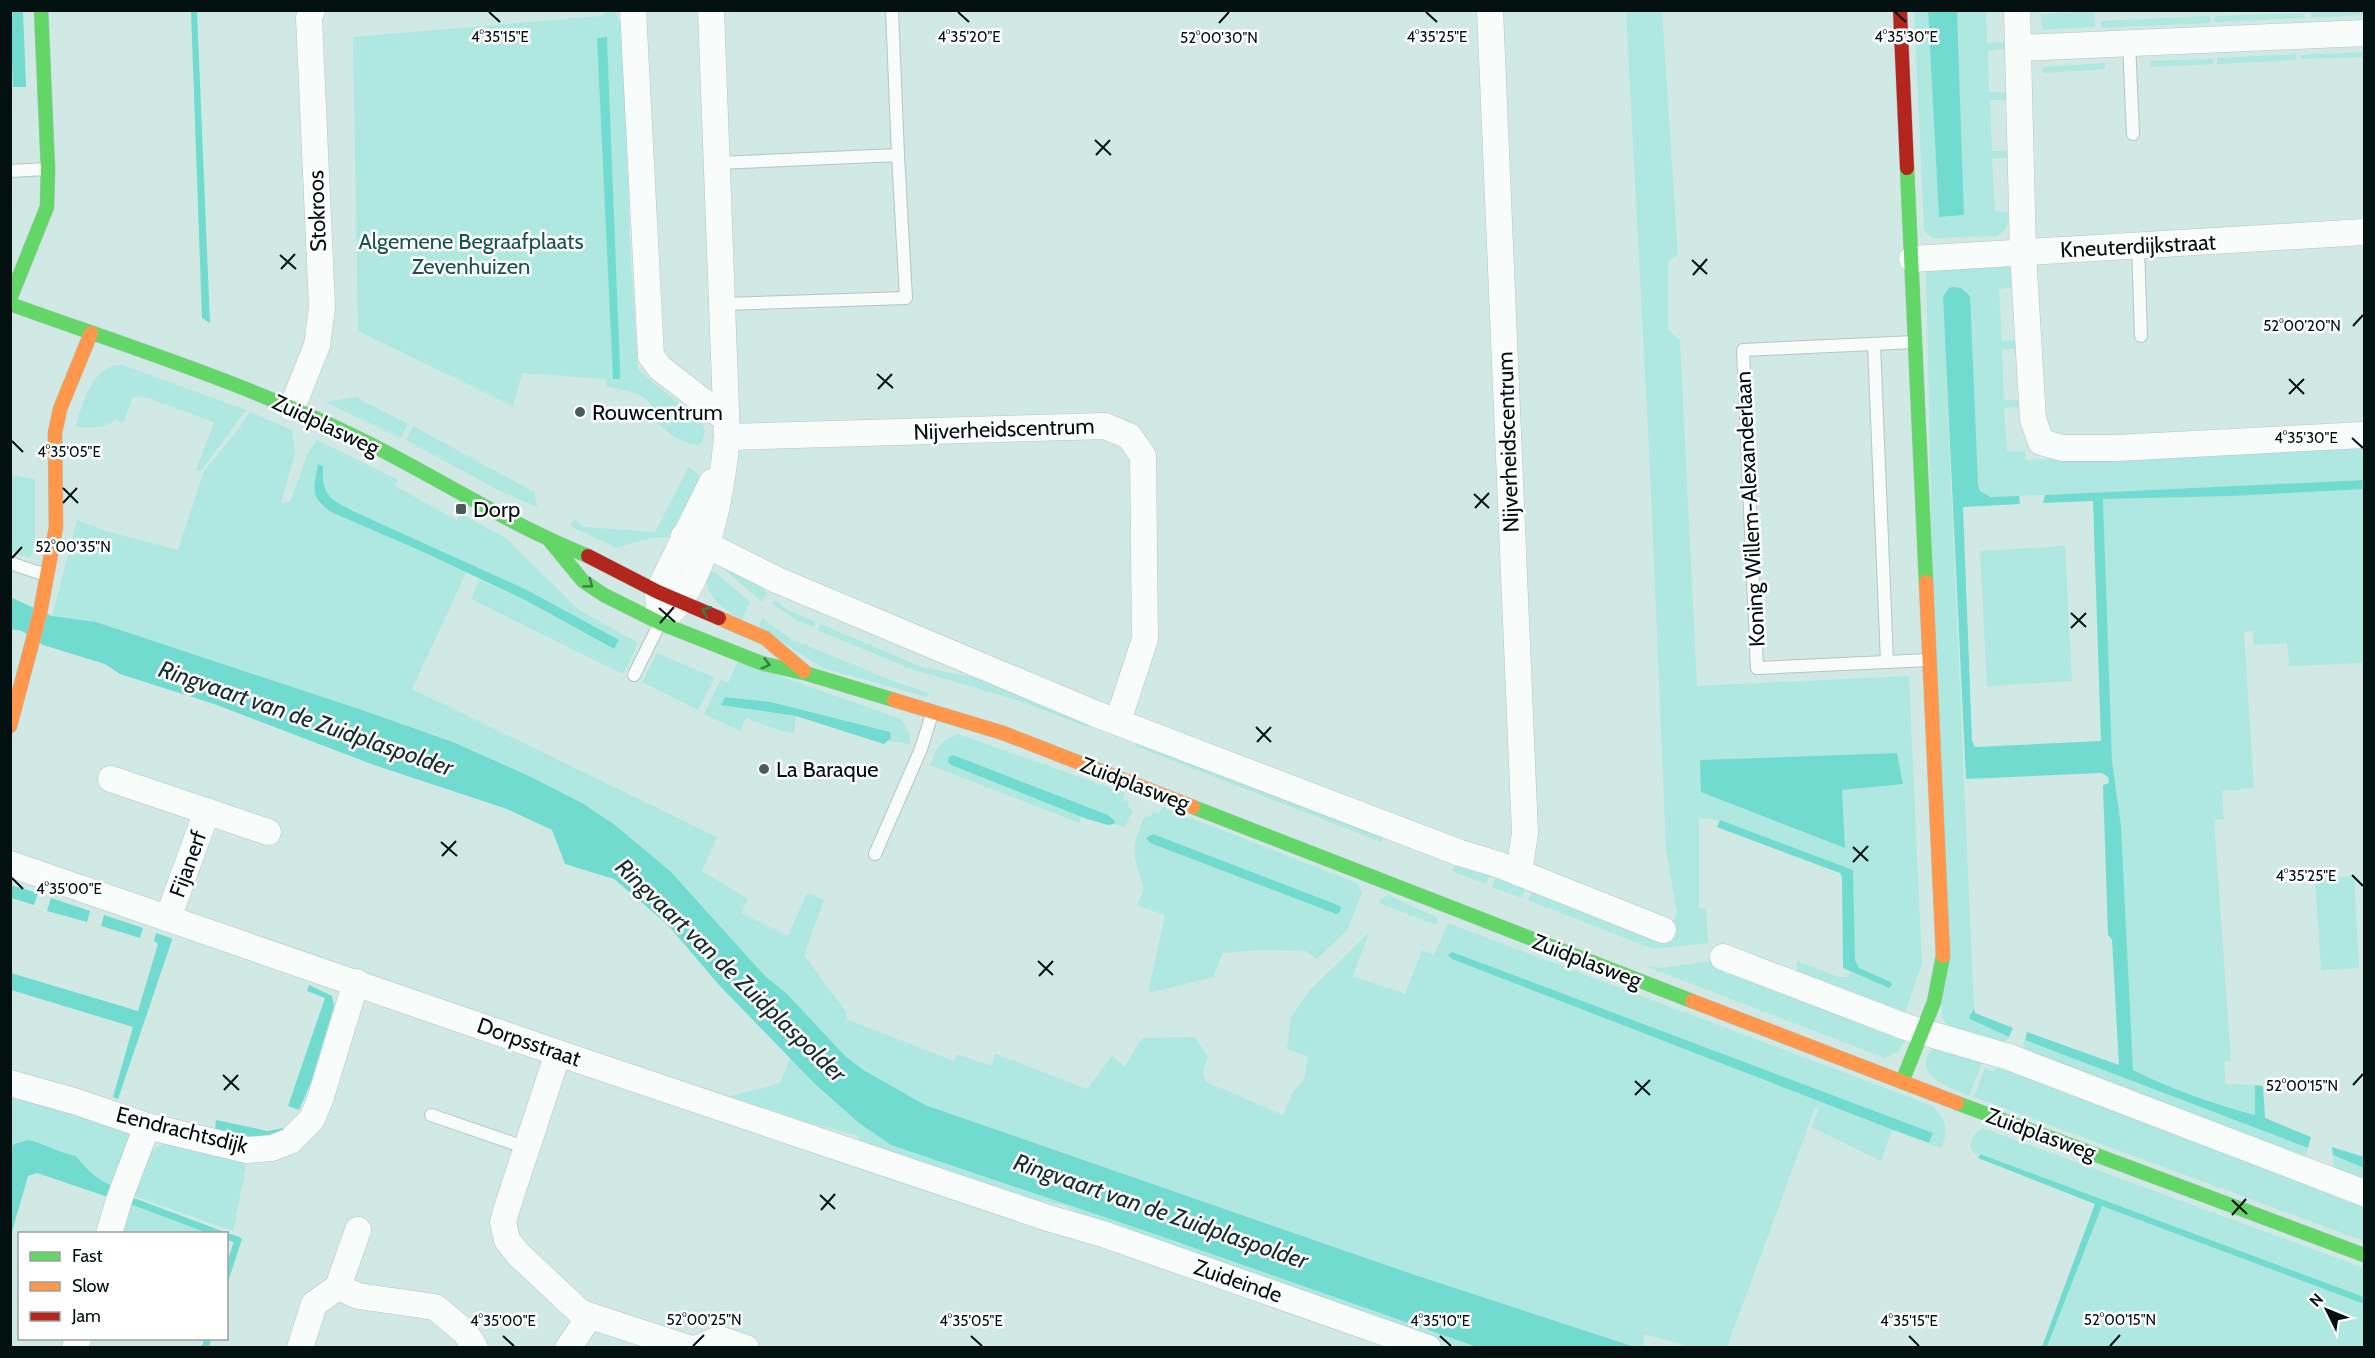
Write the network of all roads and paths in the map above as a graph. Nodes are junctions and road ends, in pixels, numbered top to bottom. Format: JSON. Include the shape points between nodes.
{"nodes":[{"id":1,"x":41,"y":10,"type":"edge"},
{"id":2,"x":312,"y":10,"type":"edge"},
{"id":3,"x":633,"y":10,"type":"edge"},
{"id":4,"x":711,"y":10,"type":"edge"},
{"id":5,"x":892,"y":10,"type":"edge"},
{"id":6,"x":1490,"y":10,"type":"edge"},
{"id":7,"x":1899,"y":10,"type":"edge"},
{"id":8,"x":2017,"y":10,"type":"edge"},
{"id":9,"x":2364,"y":33,"type":"edge"},
{"id":10,"x":2128,"y":42,"type":"junction"},
{"id":11,"x":2019,"y":48,"type":"junction"},
{"id":12,"x":2133,"y":134,"type":"dead end"},
{"id":13,"x":898,"y":155,"type":"junction"},
{"id":14,"x":717,"y":164,"type":"junction"},
{"id":15,"x":48,"y":169,"type":"junction"},
{"id":16,"x":10,"y":171,"type":"edge"},
{"id":17,"x":2364,"y":232,"type":"edge"},
{"id":18,"x":2138,"y":246,"type":"junction"},
{"id":19,"x":2023,"y":253,"type":"junction"},
{"id":20,"x":1912,"y":259,"type":"junction"},
{"id":21,"x":10,"y":299,"type":"edge"},
{"id":22,"x":10,"y":304,"type":"edge"},
{"id":23,"x":723,"y":304,"type":"junction"},
{"id":24,"x":91,"y":333,"type":"junction"},
{"id":25,"x":2141,"y":336,"type":"dead end"},
{"id":26,"x":1916,"y":342,"type":"junction"},
{"id":27,"x":1874,"y":344,"type":"junction"},
{"id":28,"x":292,"y":408,"type":"junction"},
{"id":29,"x":2364,"y":435,"type":"edge"},
{"id":30,"x":726,"y":439,"type":"junction"},
{"id":31,"x":550,"y":541,"type":"junction"},
{"id":32,"x":696,"y":541,"type":"junction"},
{"id":33,"x":10,"y":563,"type":"edge"},
{"id":34,"x":47,"y":575,"type":"junction"},
{"id":35,"x":658,"y":592,"type":"junction"},
{"id":36,"x":681,"y":601,"type":"junction"},
{"id":37,"x":660,"y":623,"type":"junction"},
{"id":38,"x":1930,"y":660,"type":"junction"},
{"id":39,"x":1887,"y":662,"type":"junction"},
{"id":40,"x":808,"y":674,"type":"junction"},
{"id":41,"x":634,"y":675,"type":"dead end"},
{"id":42,"x":933,"y":712,"type":"junction"},
{"id":43,"x":1118,"y":722,"type":"junction"},
{"id":44,"x":10,"y":726,"type":"edge"},
{"id":45,"x":111,"y":779,"type":"dead end"},
{"id":46,"x":207,"y":811,"type":"junction"},
{"id":47,"x":268,"y":832,"type":"dead end"},
{"id":48,"x":875,"y":854,"type":"dead end"},
{"id":49,"x":10,"y":864,"type":"edge"},
{"id":50,"x":1519,"y":873,"type":"junction"},
{"id":51,"x":168,"y":918,"type":"junction"},
{"id":52,"x":1663,"y":930,"type":"dead end"},
{"id":53,"x":1723,"y":957,"type":"dead end"},
{"id":54,"x":356,"y":982,"type":"junction"},
{"id":55,"x":1923,"y":1031,"type":"junction"},
{"id":56,"x":558,"y":1053,"type":"junction"},
{"id":57,"x":1902,"y":1082,"type":"junction"},
{"id":58,"x":10,"y":1083,"type":"edge"},
{"id":59,"x":431,"y":1115,"type":"dead end"},
{"id":60,"x":147,"y":1126,"type":"junction"},
{"id":61,"x":527,"y":1148,"type":"junction"},
{"id":62,"x":2364,"y":1192,"type":"edge"},
{"id":63,"x":1048,"y":1218,"type":"joint"},
{"id":64,"x":358,"y":1230,"type":"dead end"},
{"id":65,"x":109,"y":1232,"type":"edge"},
{"id":66,"x":2364,"y":1255,"type":"edge"},
{"id":67,"x":338,"y":1287,"type":"junction"},
{"id":68,"x":590,"y":1316,"type":"junction"},
{"id":69,"x":300,"y":1347,"type":"edge"},
{"id":70,"x":475,"y":1347,"type":"edge"},
{"id":71,"x":568,"y":1347,"type":"edge"},
{"id":72,"x":689,"y":1347,"type":"edge"},
{"id":73,"x":698,"y":1347,"type":"edge"},
{"id":74,"x":746,"y":1347,"type":"edge"},
{"id":75,"x":1428,"y":1347,"type":"edge"}],
"edges":[{"from":1,"to":15,"type":"main road"},
{"from":2,"to":28,"type":"street","name":"Stokroos","via":[[309,18],[321,307],[317,345]]},
{"from":3,"to":30,"type":"street","via":[[651,356]]},
{"from":4,"to":14,"type":"street"},
{"from":5,"to":13,"type":"lane"},
{"from":6,"to":50,"type":"street","name":"Nijverheidscentrum","via":[[1525,833]]},
{"from":7,"to":20,"type":"main road"},
{"from":8,"to":11,"type":"street"},
{"from":9,"to":10,"type":"street"},
{"from":10,"to":11,"type":"street"},
{"from":10,"to":12,"type":"lane"},
{"from":11,"to":19,"type":"street"},
{"from":13,"to":14,"type":"lane"},
{"from":13,"to":23,"type":"lane","via":[[906,298]]},
{"from":14,"to":23,"type":"street"},
{"from":15,"to":16,"type":"lane"},
{"from":15,"to":21,"type":"main road","via":[[47,207]]},
{"from":17,"to":18,"type":"street","name":"Kneuterdijkstraat"},
{"from":18,"to":19,"type":"street","name":"Kneuterdijkstraat"},
{"from":18,"to":25,"type":"lane"},
{"from":19,"to":20,"type":"street","name":"Kneuterdijkstraat"},
{"from":19,"to":29,"type":"street","via":[[2033,419],[2041,442],[2062,448],[2117,448]]},
{"from":20,"to":26,"type":"main road"},
{"from":22,"to":24,"type":"main road","name":"Zuidplasweg"},
{"from":23,"to":30,"type":"street"},
{"from":24,"to":28,"type":"main road","name":"Zuidplasweg"},
{"from":24,"to":34,"type":"main road","via":[[60,409],[55,433],[56,527]]},
{"from":26,"to":27,"type":"lane","name":"Koning Willem-Alexanderlaan"},
{"from":26,"to":38,"type":"main road"},
{"from":27,"to":39,"type":"lane"},
{"from":27,"to":39,"type":"lane","name":"Koning Willem-Alexanderlaan","via":[[1743,350],[1746,433],[1757,668]]},
{"from":28,"to":31,"type":"main road","name":"Zuidplasweg","via":[[366,442]]},
{"from":30,"to":32,"type":"street","via":[[720,495]]},
{"from":30,"to":43,"type":"street","name":"Nijverheidscentrum","via":[[1105,426],[1129,436],[1143,456],[1144,639]]},
{"from":31,"to":35,"type":"main road","name":"Zuidplasweg"},
{"from":31,"to":37,"type":"main road","name":"Zuidplasweg","one_way":true,"via":[[583,581]]},
{"from":32,"to":35,"type":"street"},
{"from":32,"to":36,"type":"street"},
{"from":32,"to":43,"type":"street","via":[[777,580]]},
{"from":33,"to":34,"type":"lane"},
{"from":34,"to":44,"type":"main road"},
{"from":35,"to":36,"type":"main road","name":"Zuidplasweg"},
{"from":35,"to":37,"type":"street"},
{"from":36,"to":37,"type":"street"},
{"from":40,"to":36,"type":"main road","name":"Zuidplasweg","one_way":true,"via":[[765,638]]},
{"from":37,"to":40,"type":"main road","name":"Zuidplasweg","one_way":true,"via":[[760,663]]},
{"from":37,"to":41,"type":"lane"},
{"from":38,"to":39,"type":"lane","name":"Koning Willem-Alexanderlaan"},
{"from":38,"to":55,"type":"main road","via":[[1943,965]]},
{"from":40,"to":42,"type":"main road","name":"Zuidplasweg"},
{"from":42,"to":48,"type":"lane"},
{"from":42,"to":57,"type":"main road","name":"Zuidplasweg","via":[[1003,733]]},
{"from":43,"to":50,"type":"street"},
{"from":45,"to":46,"type":"street","name":"Fijanerf"},
{"from":46,"to":47,"type":"street","name":"Fijanerf"},
{"from":46,"to":51,"type":"street","name":"Fijanerf"},
{"from":49,"to":51,"type":"street","name":"Dorpsstraat"},
{"from":50,"to":52,"type":"street"},
{"from":51,"to":54,"type":"street","name":"Dorpsstraat"},
{"from":53,"to":55,"type":"street"},
{"from":54,"to":56,"type":"street","name":"Dorpsstraat"},
{"from":54,"to":60,"type":"street","name":"Eendrachtsdijk","via":[[320,1100],[312,1119],[290,1141],[272,1148],[247,1150]]},
{"from":55,"to":57,"type":"main road"},
{"from":55,"to":62,"type":"street","via":[[2009,1057]]},
{"from":56,"to":61,"type":"street"},
{"from":56,"to":63,"type":"street","name":"Dorpsstraat"},
{"from":57,"to":66,"type":"main road","name":"Zuidplasweg"},
{"from":58,"to":60,"type":"street","name":"Eendrachtsdijk"},
{"from":59,"to":61,"type":"lane"},
{"from":60,"to":65,"type":"street"},
{"from":61,"to":68,"type":"street","via":[[505,1215],[504,1233],[518,1254],[581,1313]]},
{"from":63,"to":75,"type":"street","name":"Zuideinde"},
{"from":64,"to":67,"type":"street"},
{"from":67,"to":69,"type":"street","via":[[314,1304]]},
{"from":67,"to":70,"type":"street","via":[[358,1296],[435,1307],[465,1332]]},
{"from":68,"to":71,"type":"street"},
{"from":68,"to":72,"type":"street"},
{"from":73,"to":74,"type":"street","via":[[719,1339]]}]}
